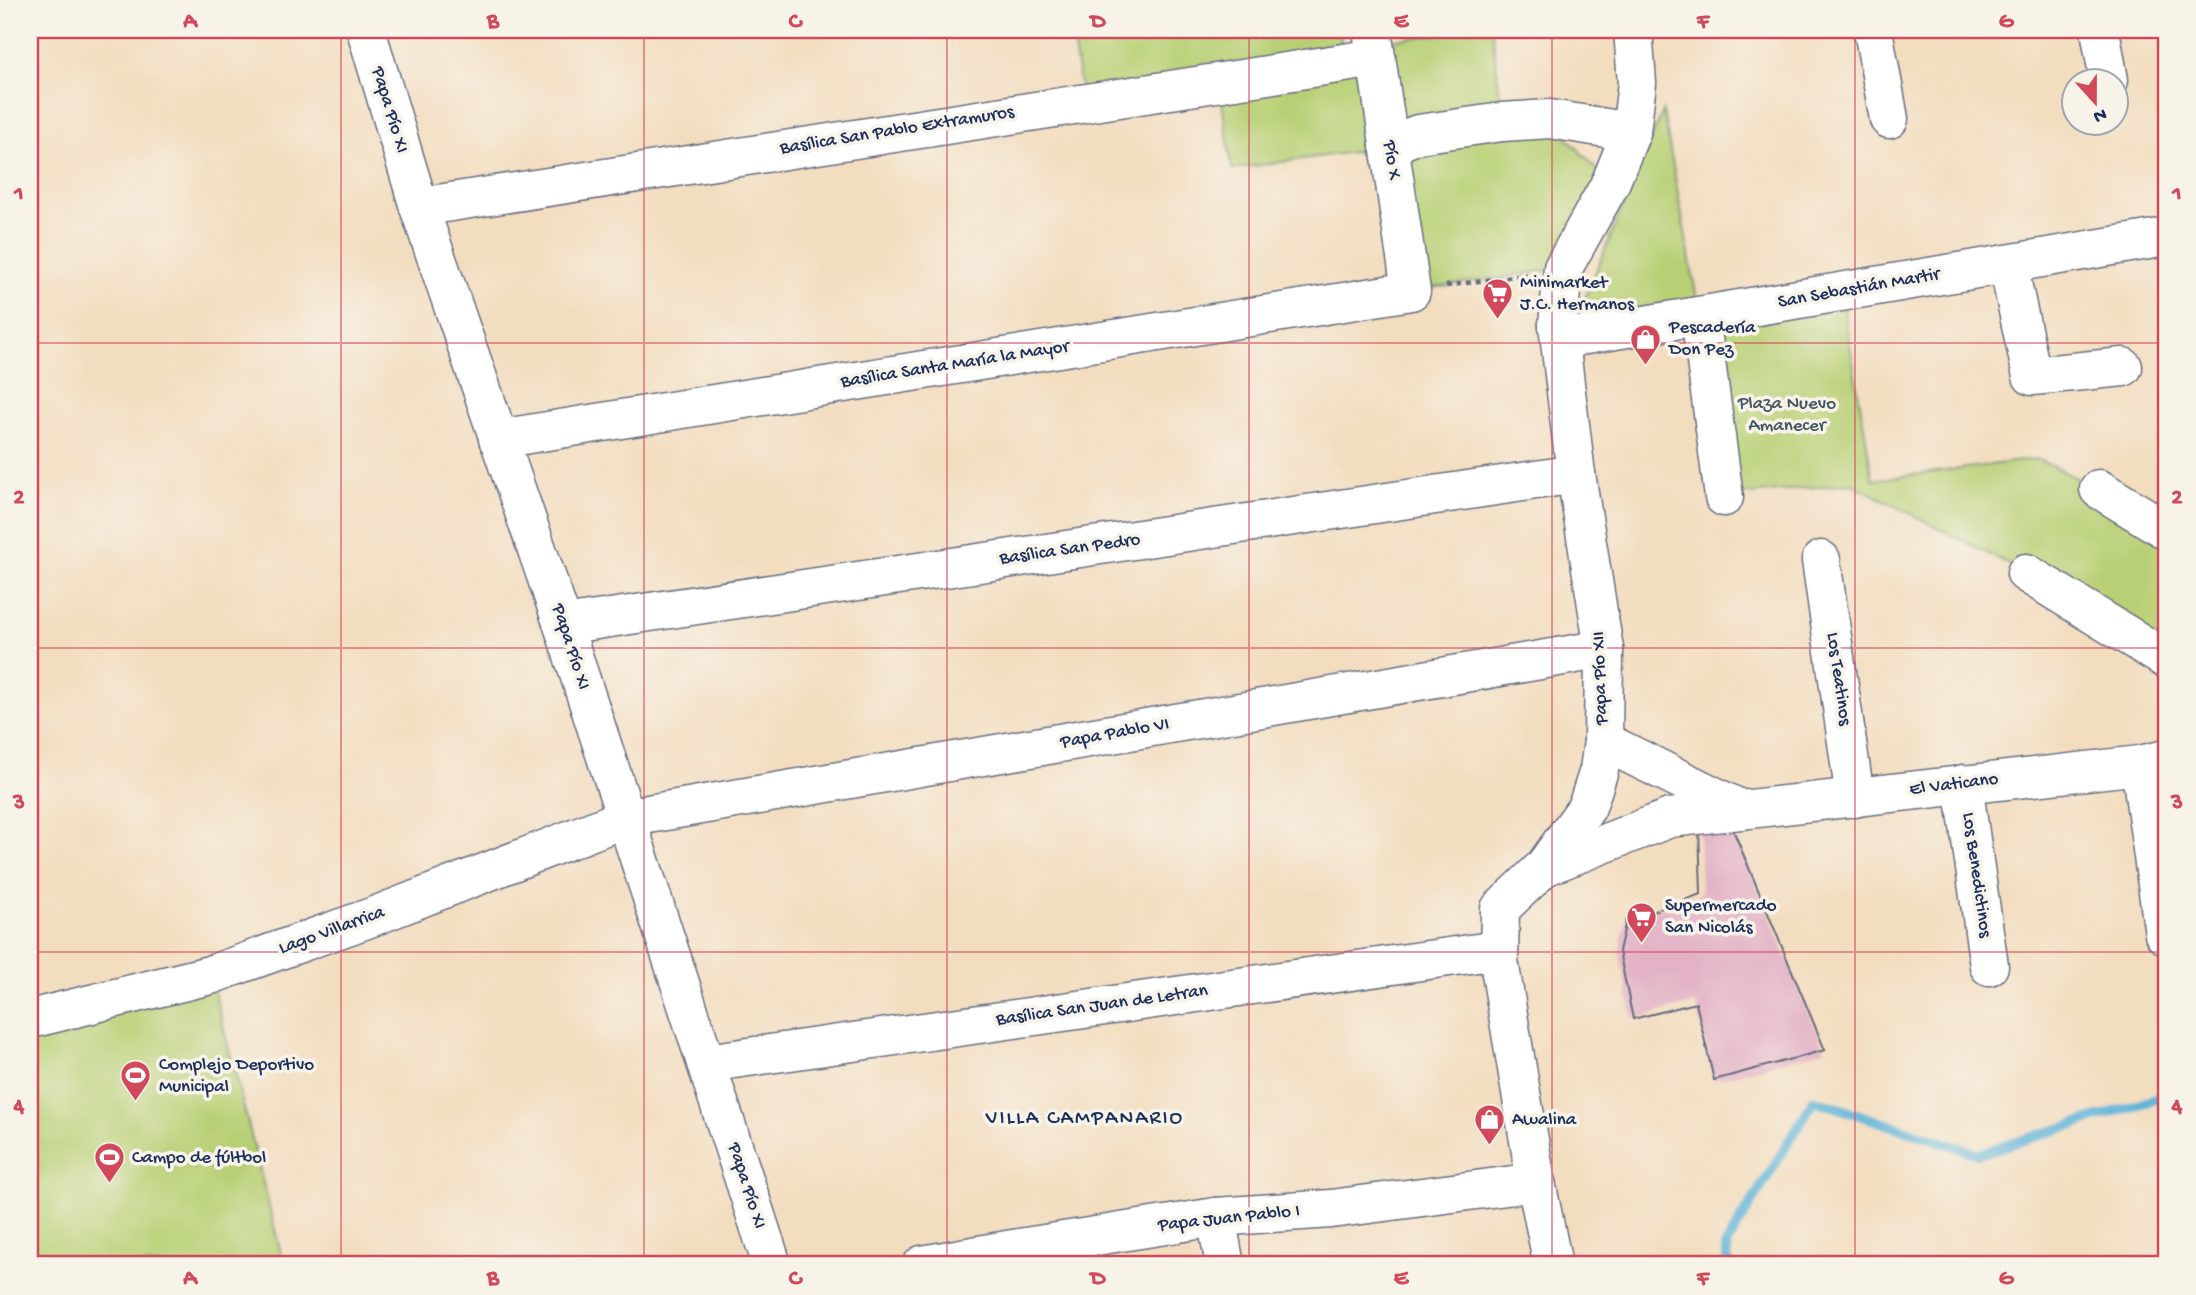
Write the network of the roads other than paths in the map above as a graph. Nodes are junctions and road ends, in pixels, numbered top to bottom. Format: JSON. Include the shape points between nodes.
{"nodes":[{"id":1,"x":366,"y":30,"type":"edge"},
{"id":2,"x":1633,"y":30,"type":"edge"},
{"id":3,"x":1873,"y":30,"type":"edge"},
{"id":4,"x":2100,"y":30,"type":"edge"},
{"id":5,"x":1374,"y":44,"type":"edge"},
{"id":6,"x":2106,"y":66,"type":"edge"},
{"id":7,"x":1889,"y":119,"type":"dead end"},
{"id":8,"x":1631,"y":132,"type":"junction"},
{"id":9,"x":1389,"y":146,"type":"junction"},
{"id":10,"x":419,"y":207,"type":"junction"},
{"id":11,"x":2166,"y":237,"type":"edge"},
{"id":12,"x":2008,"y":264,"type":"junction"},
{"id":13,"x":1411,"y":291,"type":"joint"},
{"id":14,"x":1700,"y":316,"type":"junction"},
{"id":15,"x":1558,"y":325,"type":"junction"},
{"id":16,"x":2123,"y":367,"type":"dead end"},
{"id":17,"x":498,"y":439,"type":"junction"},
{"id":18,"x":1576,"y":474,"type":"junction"},
{"id":19,"x":2099,"y":489,"type":"dead end"},
{"id":20,"x":1724,"y":497,"type":"dead end"},
{"id":21,"x":2166,"y":530,"type":"edge"},
{"id":22,"x":1821,"y":560,"type":"dead end"},
{"id":23,"x":2026,"y":573,"type":"dead end"},
{"id":24,"x":563,"y":625,"type":"junction"},
{"id":25,"x":1604,"y":649,"type":"junction"},
{"id":26,"x":2166,"y":659,"type":"edge"},
{"id":27,"x":1603,"y":741,"type":"junction"},
{"id":28,"x":2153,"y":762,"type":"edge"},
{"id":29,"x":1963,"y":784,"type":"junction"},
{"id":30,"x":1854,"y":798,"type":"junction"},
{"id":31,"x":1742,"y":810,"type":"junction"},
{"id":32,"x":625,"y":818,"type":"junction"},
{"id":33,"x":1544,"y":867,"type":"junction"},
{"id":34,"x":2164,"y":934,"type":"dead end"},
{"id":35,"x":1498,"y":950,"type":"junction"},
{"id":36,"x":1989,"y":966,"type":"dead end"},
{"id":37,"x":30,"y":1019,"type":"edge"},
{"id":38,"x":706,"y":1063,"type":"junction"},
{"id":39,"x":1536,"y":1182,"type":"junction"},
{"id":40,"x":1216,"y":1217,"type":"junction"},
{"id":41,"x":1014,"y":1257,"type":"edge"},
{"id":42,"x":772,"y":1265,"type":"edge"},
{"id":43,"x":922,"y":1265,"type":"edge"},
{"id":44,"x":1225,"y":1265,"type":"edge"},
{"id":45,"x":1553,"y":1265,"type":"edge"}],
"edges":[{"from":1,"to":10,"type":"street","name":"Papa Pío XI"},
{"from":2,"to":8,"type":"street","name":"Papa Pío XII","via":[[1637,83]]},
{"from":3,"to":7,"type":"street"},
{"from":4,"to":6,"type":"street"},
{"from":5,"to":9,"type":"street","name":"Pío X"},
{"from":5,"to":10,"type":"street","name":"Basílica San Pablo Extramuros"},
{"from":8,"to":9,"type":"street","via":[[1549,119],[1418,134]]},
{"from":8,"to":15,"type":"street","name":"Papa Pío XII","via":[[1610,184],[1563,268]]},
{"from":9,"to":13,"type":"street","name":"Pío X"},
{"from":10,"to":17,"type":"street","name":"Papa Pío XI"},
{"from":11,"to":12,"type":"street","name":"San Sebastián Martir"},
{"from":12,"to":14,"type":"street","name":"San Sebastián Martir"},
{"from":12,"to":16,"type":"street","via":[[2032,376]]},
{"from":13,"to":17,"type":"street","name":"Basílica Santa María la Mayor"},
{"from":14,"to":15,"type":"street","name":"San Sebastián Martir","via":[[1568,338]]},
{"from":14,"to":20,"type":"street"},
{"from":15,"to":18,"type":"street","name":"Papa Pío XII"},
{"from":17,"to":24,"type":"street","name":"Papa Pío XI"},
{"from":18,"to":24,"type":"street","name":"Basílica San Pedro"},
{"from":18,"to":25,"type":"street","name":"Papa Pío XII"},
{"from":19,"to":21,"type":"street"},
{"from":22,"to":30,"type":"street","name":"Los Teatinos"},
{"from":23,"to":26,"type":"street"},
{"from":24,"to":32,"type":"street","name":"Papa Pío XI"},
{"from":25,"to":27,"type":"street","name":"Papa Pío XII"},
{"from":25,"to":32,"type":"street","name":"Papa Pablo VI"},
{"from":27,"to":31,"type":"street"},
{"from":27,"to":33,"type":"street","name":"Papa Pío XII","via":[[1587,807]]},
{"from":28,"to":29,"type":"street","name":"El Vaticano"},
{"from":28,"to":34,"type":"street"},
{"from":29,"to":30,"type":"street","name":"El Vaticano"},
{"from":29,"to":36,"type":"street","name":"Los Benedictinos"},
{"from":30,"to":31,"type":"street","name":"El Vaticano"},
{"from":31,"to":33,"type":"street","name":"El Vaticano","via":[[1670,818]]},
{"from":32,"to":37,"type":"street","name":"Lago Villarrica","via":[[384,913],[210,975]]},
{"from":32,"to":38,"type":"street","name":"Papa Pío XI"},
{"from":33,"to":35,"type":"street","name":"Papa Pío XII","via":[[1500,909]]},
{"from":35,"to":38,"type":"street","name":"Basílica San Juan de Letran"},
{"from":35,"to":39,"type":"street","name":"Papa Pío XII"},
{"from":38,"to":42,"type":"street","name":"Papa Pío XI"},
{"from":39,"to":40,"type":"street","name":"Papa Juan Pablo I","via":[[1331,1209]]},
{"from":39,"to":45,"type":"street","name":"Papa Pío XII"},
{"from":40,"to":41,"type":"street","name":"Papa Juan Pablo I"},
{"from":40,"to":44,"type":"street"},
{"from":41,"to":43,"type":"street","name":"Papa Juan Pablo I"}]}
